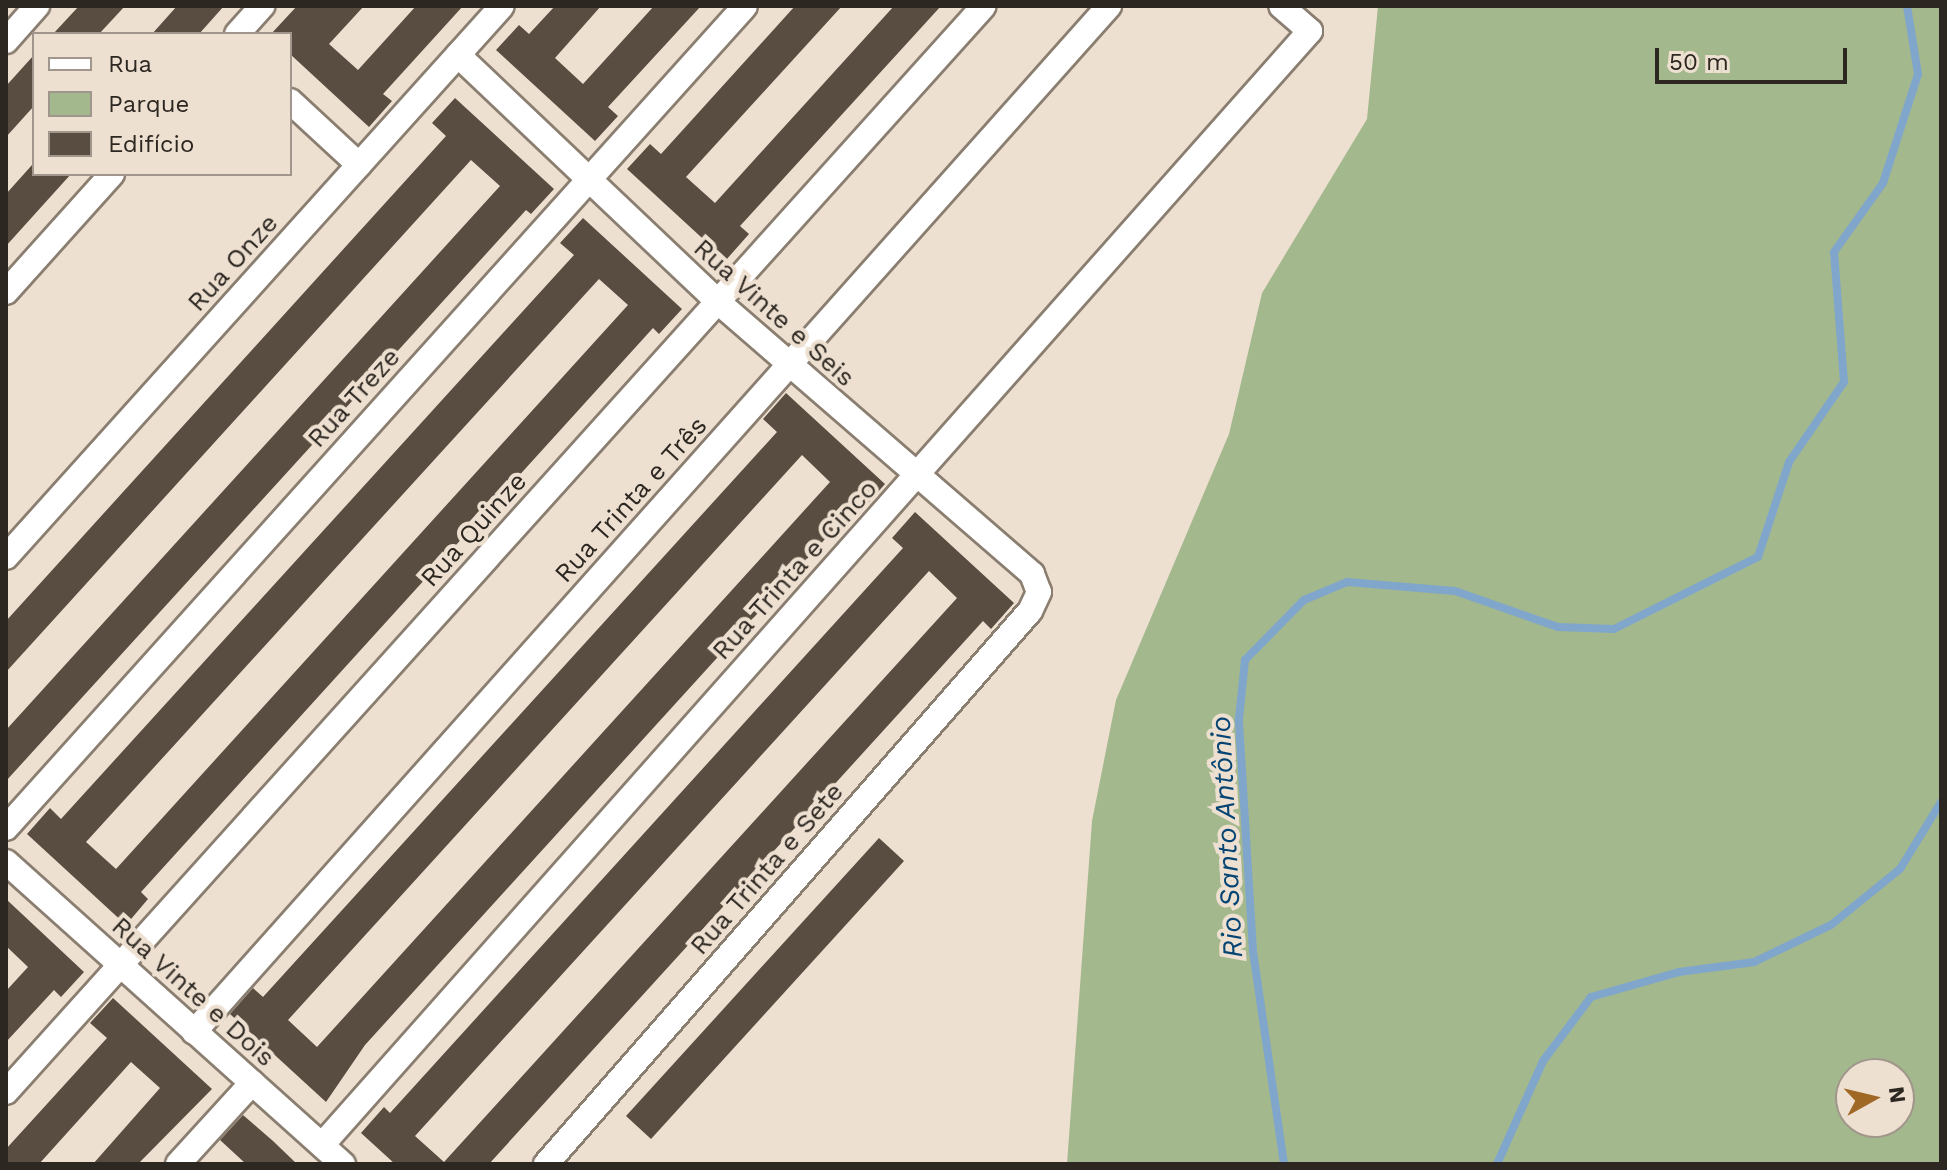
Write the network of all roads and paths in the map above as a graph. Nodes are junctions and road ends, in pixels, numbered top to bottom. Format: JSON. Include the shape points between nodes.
{"nodes":[{"id":1,"x":37,"y":6,"type":"edge"},
{"id":2,"x":262,"y":6,"type":"edge"},
{"id":3,"x":502,"y":6,"type":"edge"},
{"id":4,"x":745,"y":6,"type":"edge"},
{"id":5,"x":984,"y":6,"type":"edge"},
{"id":6,"x":1109,"y":6,"type":"edge"},
{"id":7,"x":1281,"y":6,"type":"edge"},
{"id":8,"x":239,"y":32,"type":"edge"},
{"id":9,"x":6,"y":41,"type":"edge"},
{"id":10,"x":458,"y":55,"type":"junction"},
{"id":11,"x":292,"y":103,"type":"edge"},
{"id":12,"x":359,"y":165,"type":"junction"},
{"id":13,"x":110,"y":176,"type":"edge"},
{"id":14,"x":589,"y":179,"type":"junction"},
{"id":15,"x":6,"y":292,"type":"edge"},
{"id":16,"x":717,"y":301,"type":"junction"},
{"id":17,"x":789,"y":365,"type":"junction"},
{"id":18,"x":915,"y":477,"type":"junction"},
{"id":19,"x":6,"y":557,"type":"edge"},
{"id":20,"x":1030,"y":611,"type":"joint"},
{"id":21,"x":6,"y":828,"type":"edge"},
{"id":22,"x":6,"y":862,"type":"edge"},
{"id":23,"x":120,"y":965,"type":"junction"},
{"id":24,"x":194,"y":1032,"type":"junction"},
{"id":25,"x":252,"y":1083,"type":"junction"},
{"id":26,"x":6,"y":1092,"type":"edge"},
{"id":27,"x":322,"y":1145,"type":"junction"},
{"id":28,"x":178,"y":1164,"type":"edge"},
{"id":29,"x":343,"y":1164,"type":"edge"},
{"id":30,"x":546,"y":1164,"type":"edge"}],
"edges":[{"from":1,"to":9,"type":"street"},
{"from":2,"to":8,"type":"street"},
{"from":3,"to":10,"type":"street","name":"Rua Onze"},
{"from":4,"to":14,"type":"street","name":"Rua Treze"},
{"from":5,"to":16,"type":"street","name":"Rua Quinze"},
{"from":6,"to":17,"type":"street","name":"Rua Trinta e Três"},
{"from":7,"to":18,"type":"street","name":"Rua Trinta e Cinco","via":[[1310,31]]},
{"from":10,"to":12,"type":"street","name":"Rua Onze"},
{"from":10,"to":14,"type":"street","name":"Rua Vinte e Seis"},
{"from":11,"to":12,"type":"street"},
{"from":12,"to":19,"type":"street","name":"Rua Onze"},
{"from":13,"to":15,"type":"street"},
{"from":14,"to":16,"type":"street","name":"Rua Vinte e Seis"},
{"from":14,"to":21,"type":"street","name":"Rua Treze"},
{"from":16,"to":17,"type":"street","name":"Rua Vinte e Seis"},
{"from":16,"to":23,"type":"street","name":"Rua Quinze"},
{"from":17,"to":18,"type":"street","name":"Rua Vinte e Seis"},
{"from":17,"to":24,"type":"street","name":"Rua Trinta e Três"},
{"from":18,"to":20,"type":"street","name":"Rua Vinte e Seis","via":[[1032,574],[1039,592]]},
{"from":18,"to":27,"type":"street","name":"Rua Trinta e Cinco"},
{"from":20,"to":30,"type":"street","name":"Rua Trinta e Sete"},
{"from":22,"to":23,"type":"street","name":"Rua Vinte e Dois"},
{"from":23,"to":24,"type":"street","name":"Rua Vinte e Dois"},
{"from":23,"to":26,"type":"street","name":"Rua Quinze"},
{"from":24,"to":25,"type":"street","name":"Rua Vinte e Dois"},
{"from":25,"to":27,"type":"street","name":"Rua Vinte e Dois"},
{"from":25,"to":28,"type":"street"},
{"from":27,"to":29,"type":"street","name":"Rua Vinte e Dois"}]}
